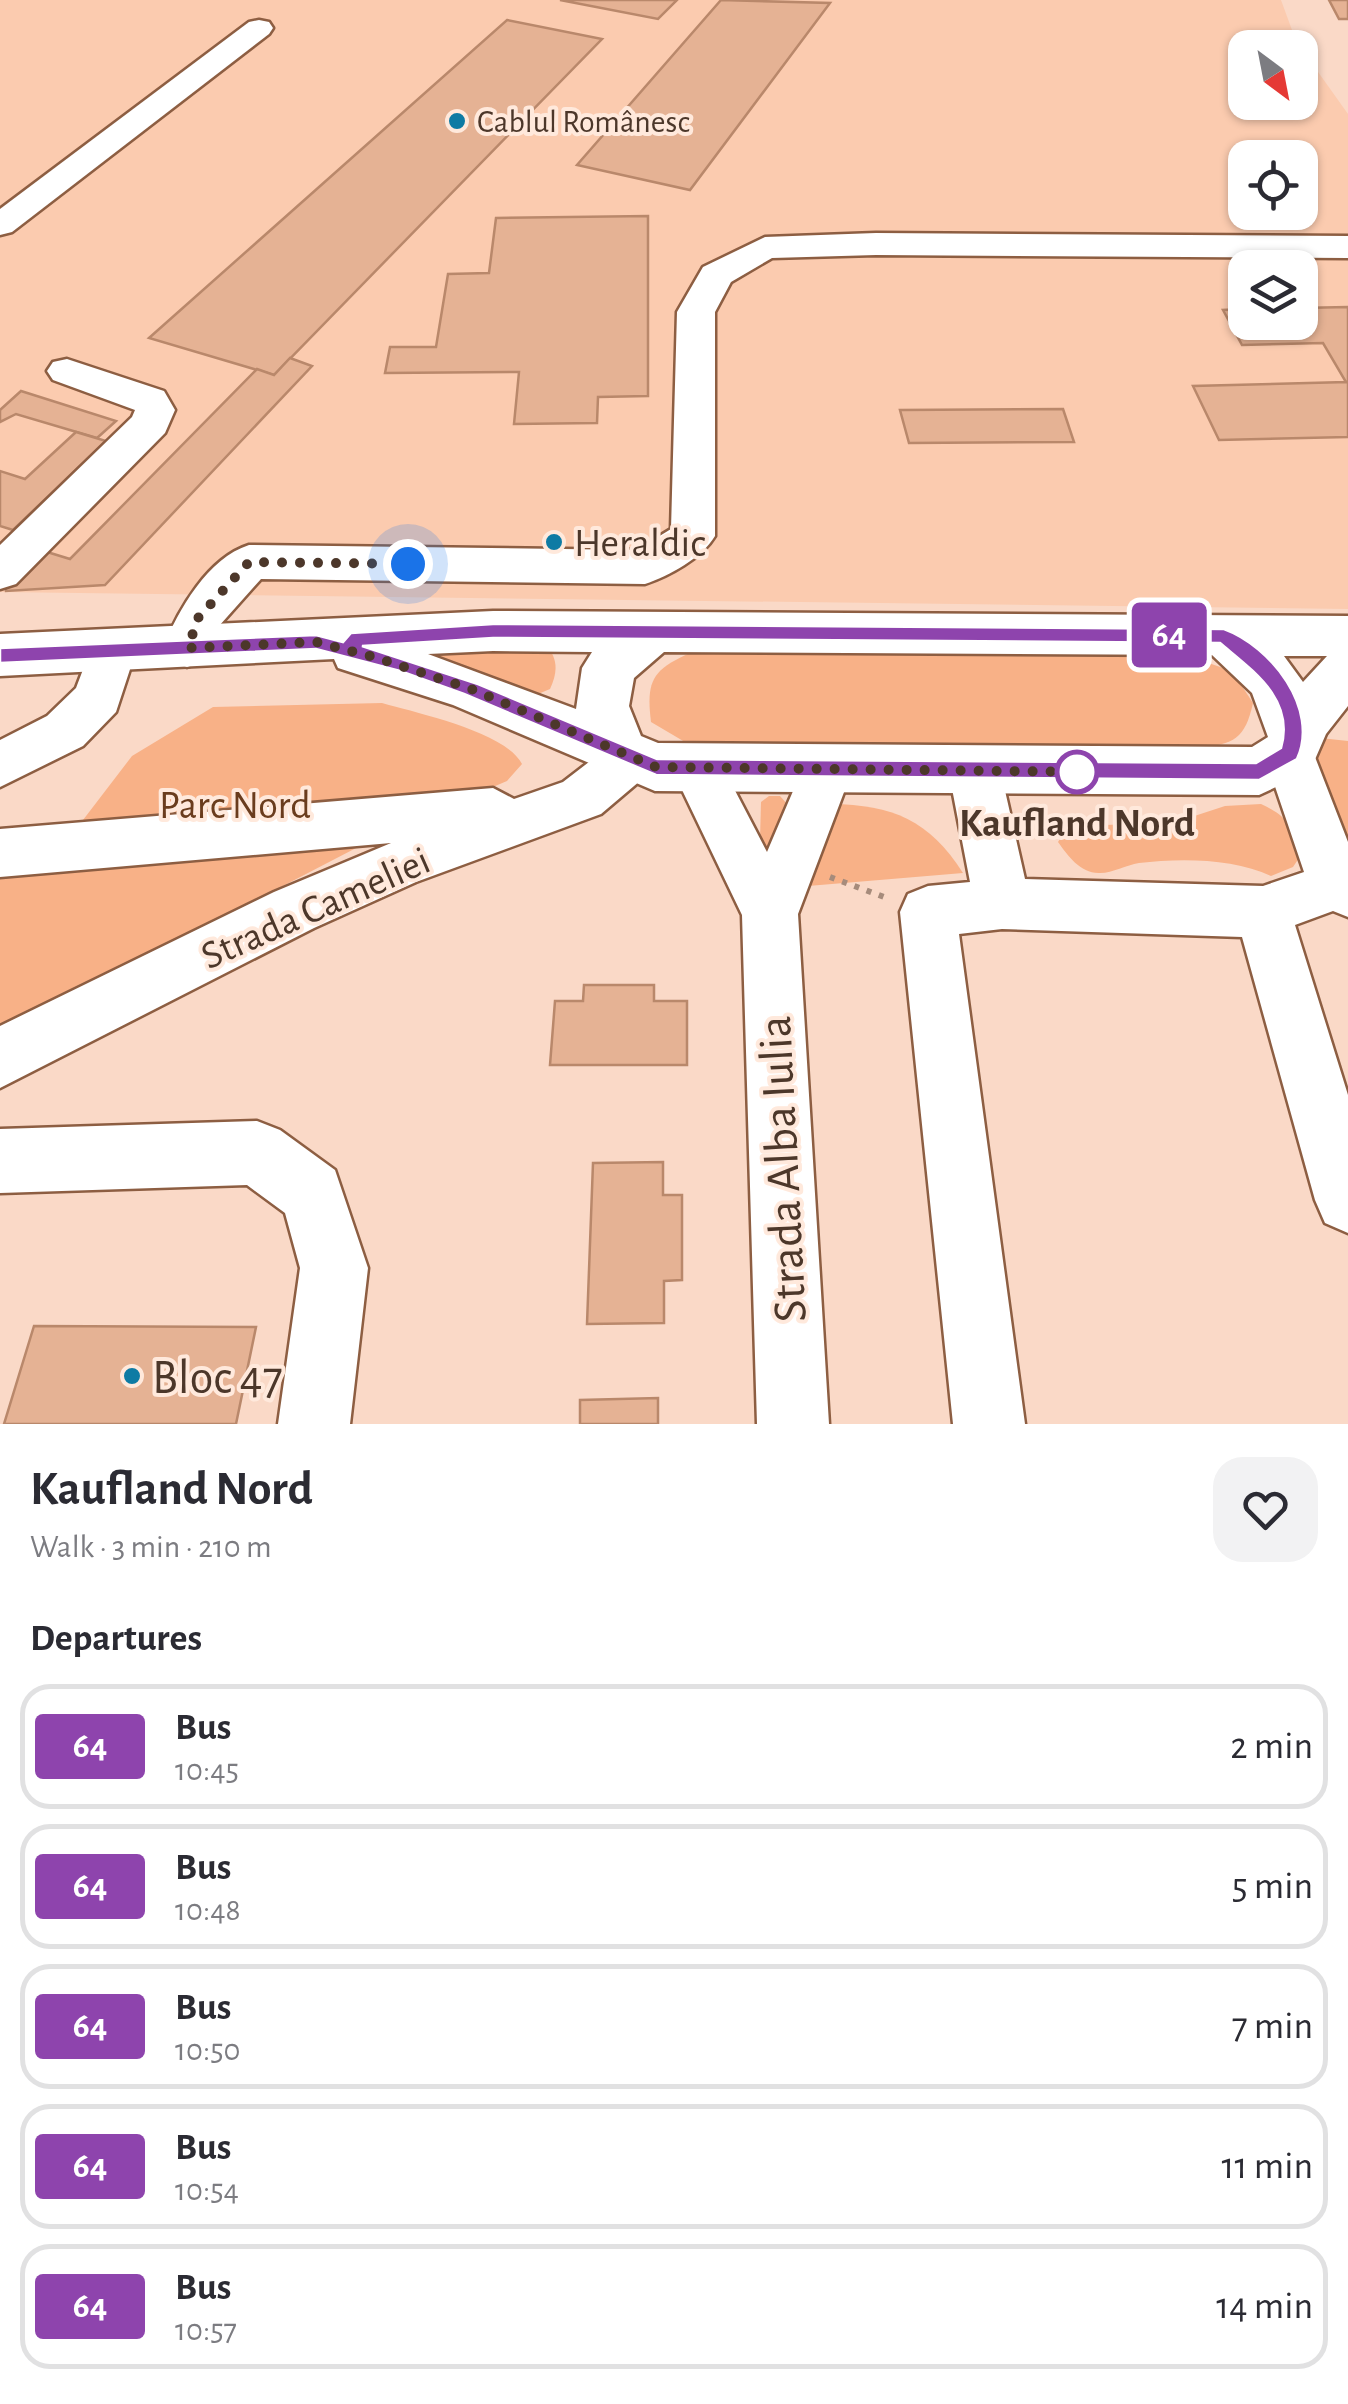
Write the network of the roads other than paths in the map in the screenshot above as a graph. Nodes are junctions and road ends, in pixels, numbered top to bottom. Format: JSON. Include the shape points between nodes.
{"nodes":[{"id":1,"x":258,"y":28,"type":"dead end"},
{"id":2,"x":0,"y":226,"type":"edge"},
{"id":3,"x":1348,"y":247,"type":"edge"},
{"id":4,"x":67,"y":371,"type":"dead end"},
{"id":5,"x":0,"y":572,"type":"edge"},
{"id":6,"x":654,"y":631,"type":"junction"},
{"id":7,"x":1224,"y":636,"type":"junction"},
{"id":8,"x":1348,"y":636,"type":"edge"},
{"id":9,"x":316,"y":642,"type":"junction"},
{"id":10,"x":188,"y":648,"type":"junction"},
{"id":11,"x":112,"y":651,"type":"junction"},
{"id":12,"x":0,"y":656,"type":"edge"},
{"id":13,"x":1348,"y":669,"type":"edge"},
{"id":14,"x":1311,"y":729,"type":"edge"},
{"id":15,"x":623,"y":755,"type":"junction"},
{"id":16,"x":0,"y":765,"type":"edge"},
{"id":17,"x":698,"y":769,"type":"junction"},
{"id":18,"x":826,"y":772,"type":"junction"},
{"id":19,"x":975,"y":772,"type":"junction"},
{"id":20,"x":562,"y":806,"type":"junction"},
{"id":21,"x":0,"y":853,"type":"edge"},
{"id":22,"x":1342,"y":888,"type":"edge"},
{"id":23,"x":1002,"y":904,"type":"junction"},
{"id":24,"x":1263,"y":912,"type":"junction"},
{"id":25,"x":770,"y":914,"type":"junction"},
{"id":26,"x":0,"y":1058,"type":"edge"},
{"id":27,"x":0,"y":1161,"type":"edge"},
{"id":28,"x":1348,"y":1200,"type":"edge"},
{"id":29,"x":314,"y":1424,"type":"edge"},
{"id":30,"x":793,"y":1424,"type":"edge"},
{"id":31,"x":989,"y":1424,"type":"edge"}],
"edges":[{"from":1,"to":2,"type":"street"},
{"from":3,"to":10,"type":"street","via":[[765,248],[716,275],[696,312],[693,536],[646,567],[249,562],[198,618]]},
{"from":4,"to":5,"type":"street","via":[[150,400],[151,422]]},
{"from":6,"to":7,"type":"main road"},
{"from":6,"to":9,"type":"main road","via":[[493,631]]},
{"from":6,"to":15,"type":"main road","via":[[609,668],[602,706]]},
{"from":7,"to":8,"type":"main road"},
{"from":7,"to":14,"type":"main road","via":[[1276,680]]},
{"from":9,"to":10,"type":"main road"},
{"from":9,"to":15,"type":"main road","via":[[403,664]]},
{"from":10,"to":11,"type":"main road"},
{"from":11,"to":12,"type":"main road"},
{"from":11,"to":16,"type":"street","via":[[98,698],[66,731]]},
{"from":13,"to":14,"type":"main road"},
{"from":14,"to":19,"type":"main road","via":[[1259,771]]},
{"from":14,"to":22,"type":"street"},
{"from":15,"to":17,"type":"main road","via":[[656,767]]},
{"from":15,"to":20,"type":"street","name":"Strada Cameliei","via":[[582,798]]},
{"from":17,"to":18,"type":"main road"},
{"from":17,"to":25,"type":"street","name":"Strada Alba Iulia"},
{"from":18,"to":19,"type":"main road"},
{"from":18,"to":25,"type":"street","name":"Strada Alba Iulia"},
{"from":19,"to":23,"type":"street"},
{"from":20,"to":21,"type":"street"},
{"from":20,"to":26,"type":"street","name":"Strada Cameliei","via":[[294,910]]},
{"from":22,"to":24,"type":"street"},
{"from":23,"to":24,"type":"street"},
{"from":23,"to":31,"type":"street","via":[[928,912]]},
{"from":24,"to":28,"type":"street"},
{"from":25,"to":30,"type":"street","name":"Strada Alba Iulia"},
{"from":27,"to":29,"type":"street","via":[[257,1153],[312,1193],[334,1268]]}]}
